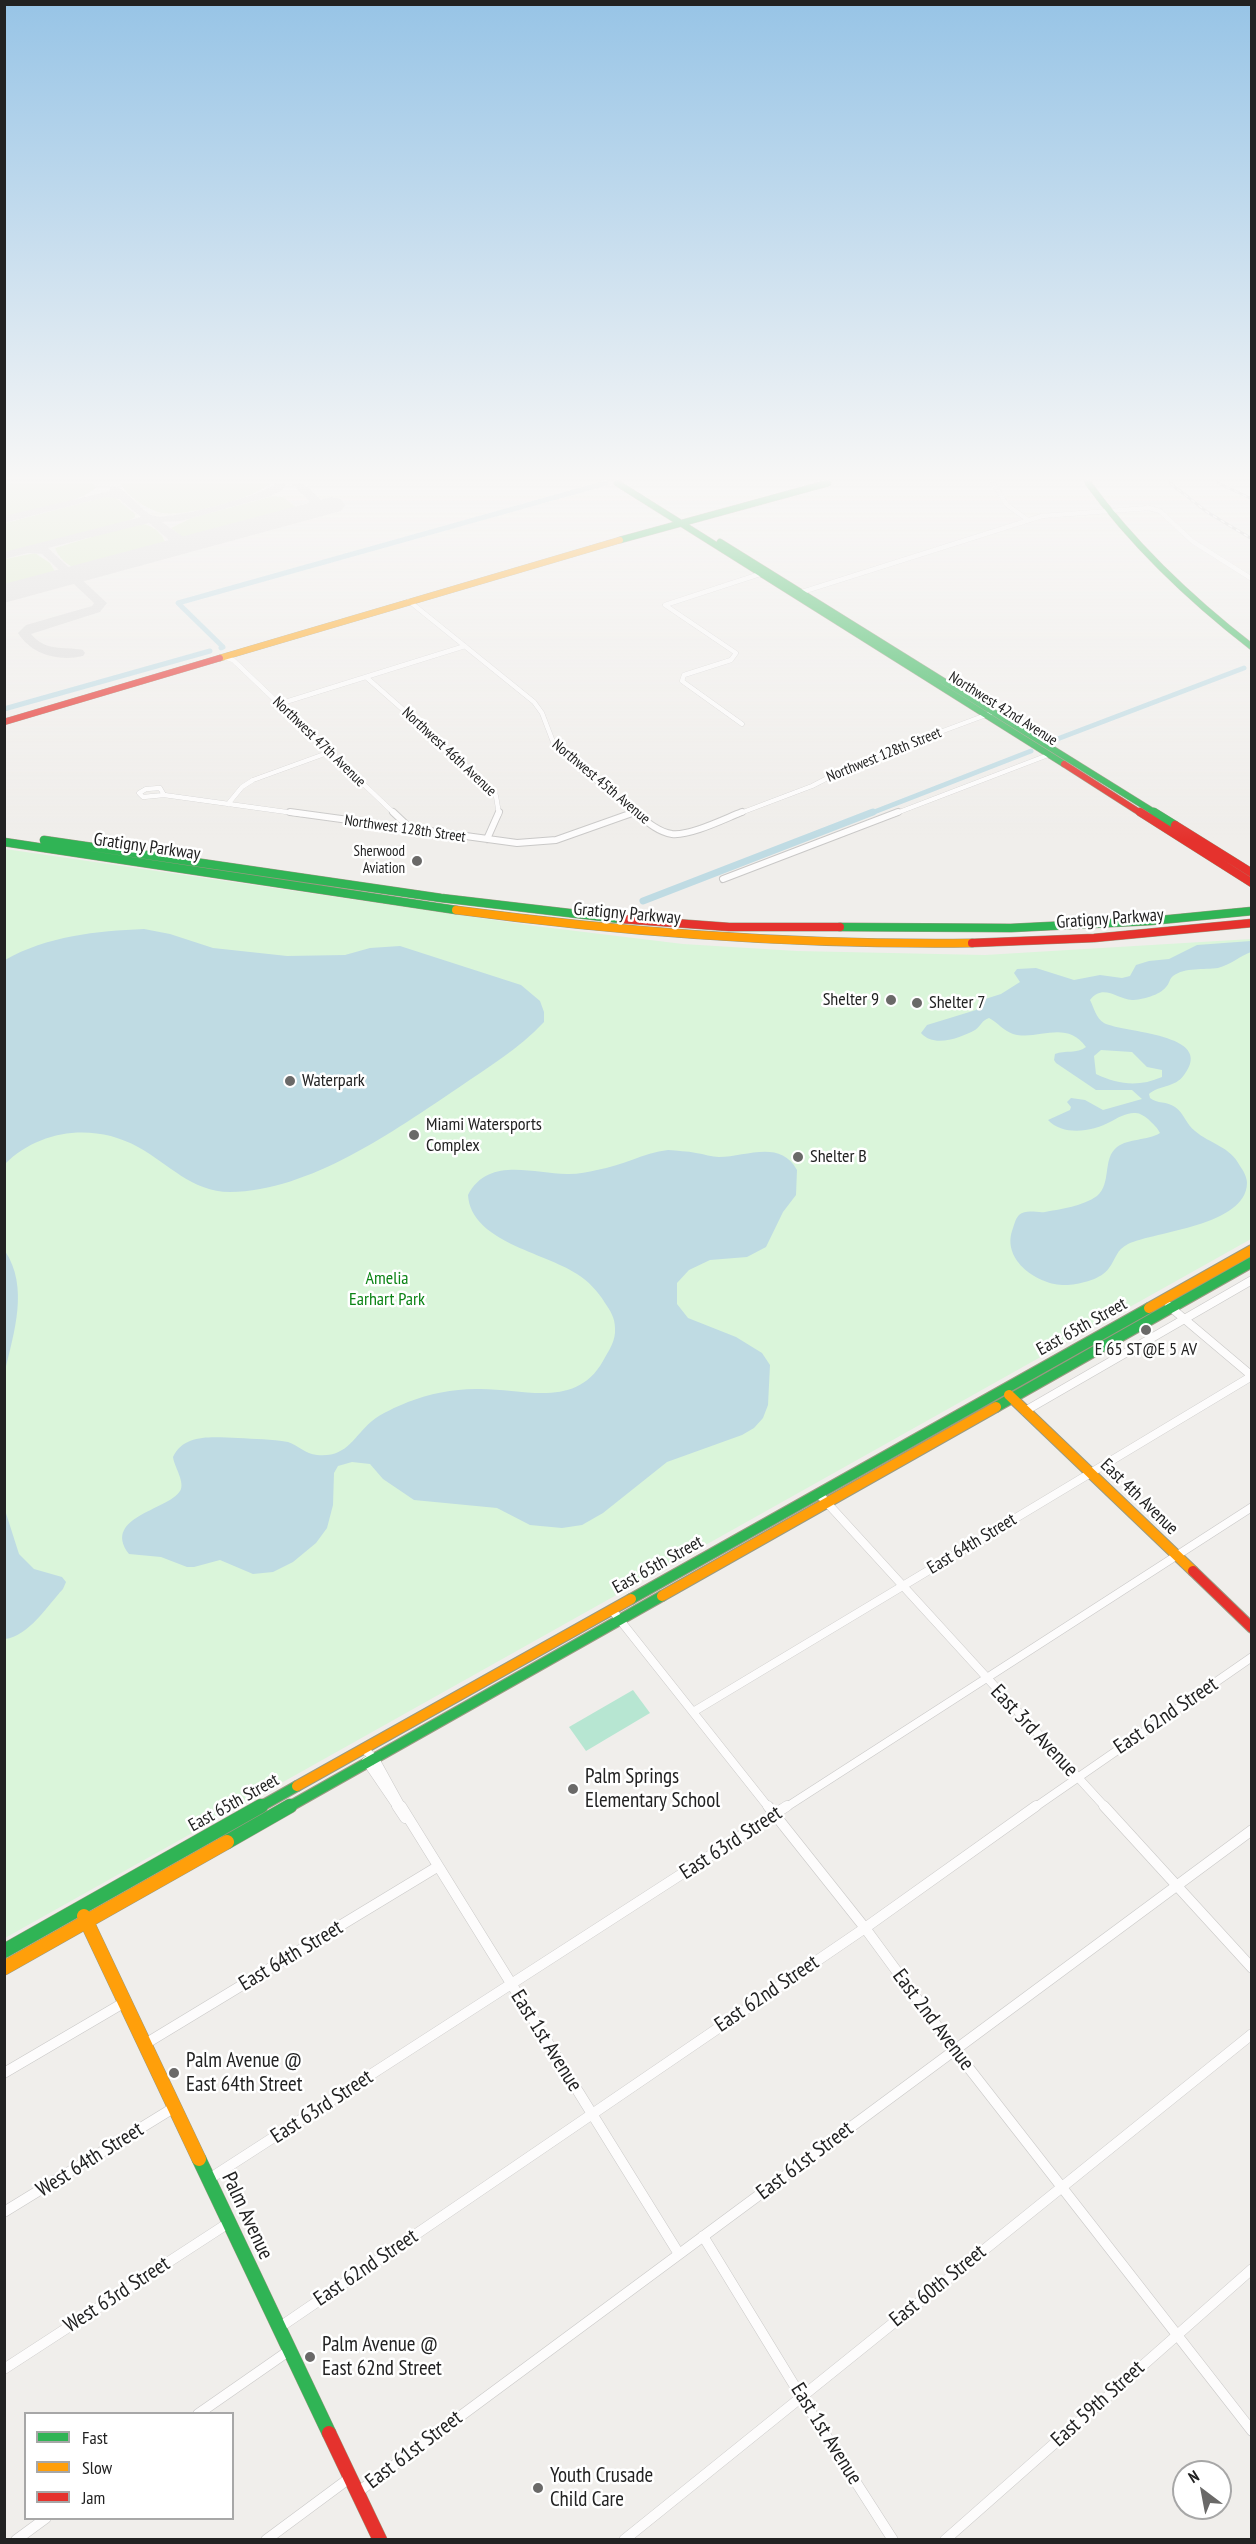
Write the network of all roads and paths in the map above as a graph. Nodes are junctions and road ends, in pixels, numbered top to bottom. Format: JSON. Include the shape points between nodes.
{"nodes":[{"id":1,"x":409,"y":602,"type":"joint"},
{"id":2,"x":670,"y":602,"type":"edge"},
{"id":3,"x":810,"y":602,"type":"edge"},
{"id":4,"x":1194,"y":602,"type":"edge"},
{"id":5,"x":1203,"y":602,"type":"edge"},
{"id":6,"x":1251,"y":641,"type":"edge"},
{"id":7,"x":465,"y":646,"type":"junction"},
{"id":8,"x":1251,"y":647,"type":"edge"},
{"id":9,"x":224,"y":657,"type":"junction"},
{"id":10,"x":366,"y":677,"type":"junction"},
{"id":11,"x":279,"y":704,"type":"junction"},
{"id":12,"x":989,"y":714,"type":"junction"},
{"id":13,"x":4,"y":718,"type":"edge"},
{"id":14,"x":4,"y":722,"type":"edge"},
{"id":15,"x":742,"y":724,"type":"dead end"},
{"id":16,"x":330,"y":752,"type":"junction"},
{"id":17,"x":1048,"y":755,"type":"junction"},
{"id":18,"x":167,"y":796,"type":"dead end"},
{"id":19,"x":1133,"y":799,"type":"junction"},
{"id":20,"x":1123,"y":802,"type":"junction"},
{"id":21,"x":228,"y":804,"type":"junction"},
{"id":22,"x":635,"y":812,"type":"junction"},
{"id":23,"x":412,"y":830,"type":"junction"},
{"id":24,"x":4,"y":834,"type":"edge"},
{"id":25,"x":673,"y":834,"type":"joint"},
{"id":26,"x":487,"y":839,"type":"junction"},
{"id":27,"x":4,"y":842,"type":"edge"},
{"id":28,"x":1222,"y":859,"type":"junction"},
{"id":29,"x":1251,"y":873,"type":"edge"},
{"id":30,"x":723,"y":879,"type":"dead end"},
{"id":31,"x":1251,"y":883,"type":"edge"},
{"id":32,"x":1251,"y":911,"type":"edge"},
{"id":33,"x":1251,"y":922,"type":"edge"},
{"id":34,"x":1251,"y":1250,"type":"edge"},
{"id":35,"x":1251,"y":1262,"type":"edge"},
{"id":36,"x":1251,"y":1280,"type":"edge"},
{"id":37,"x":1162,"y":1300,"type":"junction"},
{"id":38,"x":1171,"y":1308,"type":"junction"},
{"id":39,"x":1184,"y":1319,"type":"junction"},
{"id":40,"x":1251,"y":1376,"type":"edge"},
{"id":41,"x":1004,"y":1390,"type":"junction"},
{"id":42,"x":1012,"y":1398,"type":"junction"},
{"id":43,"x":1025,"y":1411,"type":"junction"},
{"id":44,"x":1090,"y":1473,"type":"junction"},
{"id":45,"x":819,"y":1494,"type":"junction"},
{"id":46,"x":827,"y":1503,"type":"junction"},
{"id":47,"x":1251,"y":1507,"type":"edge"},
{"id":48,"x":1175,"y":1556,"type":"junction"},
{"id":49,"x":902,"y":1586,"type":"junction"},
{"id":50,"x":612,"y":1610,"type":"junction"},
{"id":51,"x":620,"y":1620,"type":"junction"},
{"id":52,"x":1251,"y":1628,"type":"edge"},
{"id":53,"x":1251,"y":1657,"type":"edge"},
{"id":54,"x":987,"y":1680,"type":"junction"},
{"id":55,"x":693,"y":1712,"type":"junction"},
{"id":56,"x":364,"y":1749,"type":"junction"},
{"id":57,"x":370,"y":1761,"type":"junction"},
{"id":58,"x":1077,"y":1778,"type":"junction"},
{"id":59,"x":774,"y":1815,"type":"junction"},
{"id":60,"x":1251,"y":1830,"type":"edge"},
{"id":61,"x":437,"y":1867,"type":"junction"},
{"id":62,"x":1176,"y":1886,"type":"junction"},
{"id":63,"x":81,"y":1908,"type":"junction"},
{"id":64,"x":87,"y":1922,"type":"junction"},
{"id":65,"x":865,"y":1928,"type":"junction"},
{"id":66,"x":4,"y":1951,"type":"edge"},
{"id":67,"x":4,"y":1968,"type":"edge"},
{"id":68,"x":1251,"y":1968,"type":"edge"},
{"id":69,"x":512,"y":1985,"type":"junction"},
{"id":70,"x":125,"y":2002,"type":"junction"},
{"id":71,"x":1251,"y":2034,"type":"edge"},
{"id":72,"x":145,"y":2044,"type":"junction"},
{"id":73,"x":954,"y":2049,"type":"junction"},
{"id":74,"x":6,"y":2069,"type":"edge"},
{"id":75,"x":175,"y":2107,"type":"junction"},
{"id":76,"x":591,"y":2113,"type":"junction"},
{"id":77,"x":209,"y":2179,"type":"junction"},
{"id":78,"x":1060,"y":2186,"type":"junction"},
{"id":79,"x":4,"y":2212,"type":"edge"},
{"id":80,"x":230,"y":2222,"type":"junction"},
{"id":81,"x":703,"y":2236,"type":"junction"},
{"id":82,"x":680,"y":2254,"type":"junction"},
{"id":83,"x":1251,"y":2269,"type":"edge"},
{"id":84,"x":280,"y":2327,"type":"junction"},
{"id":85,"x":1176,"y":2334,"type":"junction"},
{"id":86,"x":290,"y":2350,"type":"junction"},
{"id":87,"x":4,"y":2369,"type":"edge"},
{"id":88,"x":802,"y":2397,"type":"junction"},
{"id":89,"x":201,"y":2412,"type":"edge"},
{"id":90,"x":1251,"y":2432,"type":"edge"},
{"id":91,"x":351,"y":2477,"type":"junction"},
{"id":92,"x":358,"y":2492,"type":"junction"},
{"id":93,"x":43,"y":2520,"type":"edge"},
{"id":94,"x":16,"y":2540,"type":"edge"},
{"id":95,"x":266,"y":2540,"type":"edge"},
{"id":96,"x":380,"y":2540,"type":"edge"},
{"id":97,"x":624,"y":2540,"type":"edge"},
{"id":98,"x":893,"y":2540,"type":"edge"},
{"id":99,"x":945,"y":2540,"type":"edge"}],
"edges":[{"from":1,"to":7,"type":"street","name":"Northwest 45th Avenue"},
{"from":1,"to":9,"type":"main road"},
{"from":2,"to":15,"type":"street","via":[[667,607],[736,653],[731,660],[682,678],[686,685]]},
{"from":3,"to":12,"type":"main road","name":"Northwest 42nd Avenue"},
{"from":4,"to":8,"type":"main road"},
{"from":5,"to":6,"type":"main road"},
{"from":7,"to":10,"type":"street"},
{"from":7,"to":22,"type":"street","name":"Northwest 45th Avenue","via":[[543,710],[555,747]]},
{"from":9,"to":11,"type":"street","name":"Northwest 47th Avenue"},
{"from":9,"to":13,"type":"main road"},
{"from":9,"to":14,"type":"main road"},
{"from":10,"to":11,"type":"street"},
{"from":10,"to":26,"type":"street","name":"Northwest 46th Avenue","via":[[499,798],[499,818]]},
{"from":11,"to":16,"type":"street","name":"Northwest 47th Avenue"},
{"from":12,"to":17,"type":"main road","name":"Northwest 42nd Avenue"},
{"from":12,"to":19,"type":"main road","name":"Northwest 42nd Avenue"},
{"from":12,"to":25,"type":"street","name":"Northwest 128th Street","via":[[857,763],[812,786],[691,831]]},
{"from":16,"to":21,"type":"street","via":[[253,780]]},
{"from":16,"to":23,"type":"street","name":"Northwest 47th Avenue"},
{"from":17,"to":20,"type":"main road","name":"Northwest 42nd Avenue"},
{"from":17,"to":30,"type":"street"},
{"from":18,"to":21,"type":"street","name":"Northwest 128th Street"},
{"from":19,"to":20,"type":"main road"},
{"from":19,"to":28,"type":"main road","name":"Northwest 42nd Avenue"},
{"from":20,"to":28,"type":"main road","name":"Northwest 42nd Avenue"},
{"from":21,"to":23,"type":"street","name":"Northwest 128th Street"},
{"from":22,"to":25,"type":"street","name":"Northwest 45th Avenue","via":[[656,828]]},
{"from":22,"to":26,"type":"street","name":"Northwest 128th Street","via":[[556,840],[530,844]]},
{"from":23,"to":26,"type":"street","name":"Northwest 128th Street"},
{"from":24,"to":32,"type":"main road","name":"Gratigny Parkway","via":[[441,898],[639,921],[729,927],[1011,928]]},
{"from":27,"to":33,"type":"main road","name":"Gratigny Parkway","via":[[554,923],[708,938],[963,943],[1075,938]]},
{"from":28,"to":29,"type":"main road","name":"Northwest 42nd Avenue"},
{"from":28,"to":31,"type":"main road","name":"Northwest 42nd Avenue"},
{"from":34,"to":37,"type":"main road","name":"East 65th Street"},
{"from":35,"to":38,"type":"main road","name":"East 65th Street"},
{"from":36,"to":39,"type":"street"},
{"from":37,"to":38,"type":"street"},
{"from":37,"to":41,"type":"main road","name":"East 65th Street"},
{"from":38,"to":39,"type":"street"},
{"from":38,"to":42,"type":"main road","name":"East 65th Street"},
{"from":39,"to":40,"type":"street"},
{"from":39,"to":43,"type":"street"},
{"from":40,"to":44,"type":"street","name":"East 64th Street"},
{"from":41,"to":42,"type":"main road","name":"East 4th Avenue"},
{"from":41,"to":45,"type":"main road","name":"East 65th Street"},
{"from":42,"to":43,"type":"main road","name":"East 4th Avenue"},
{"from":42,"to":46,"type":"main road","name":"East 65th Street"},
{"from":43,"to":44,"type":"main road","name":"East 4th Avenue"},
{"from":44,"to":48,"type":"main road","name":"East 4th Avenue"},
{"from":44,"to":49,"type":"street","name":"East 64th Street"},
{"from":45,"to":46,"type":"street","name":"East 3rd Avenue"},
{"from":45,"to":50,"type":"main road","name":"East 65th Street"},
{"from":46,"to":49,"type":"street","name":"East 3rd Avenue"},
{"from":46,"to":51,"type":"main road","name":"East 65th Street"},
{"from":47,"to":48,"type":"street","name":"East 63rd Street"},
{"from":48,"to":52,"type":"main road","name":"East 4th Avenue"},
{"from":48,"to":54,"type":"street","name":"East 63rd Street"},
{"from":49,"to":54,"type":"street","name":"East 3rd Avenue"},
{"from":49,"to":55,"type":"street","name":"East 64th Street"},
{"from":50,"to":51,"type":"street","name":"East 2nd Avenue"},
{"from":50,"to":56,"type":"main road","name":"East 65th Street"},
{"from":51,"to":55,"type":"street","name":"East 2nd Avenue"},
{"from":51,"to":57,"type":"main road","name":"East 65th Street"},
{"from":53,"to":58,"type":"street","name":"East 62nd Street"},
{"from":54,"to":58,"type":"street","name":"East 3rd Avenue"},
{"from":54,"to":59,"type":"street","name":"East 63rd Street"},
{"from":55,"to":59,"type":"street","name":"East 2nd Avenue"},
{"from":56,"to":57,"type":"street","name":"East 1st Avenue"},
{"from":56,"to":63,"type":"main road","name":"East 65th Street"},
{"from":57,"to":61,"type":"street","name":"East 1st Avenue"},
{"from":57,"to":64,"type":"main road","name":"East 65th Street"},
{"from":58,"to":62,"type":"street","name":"East 3rd Avenue"},
{"from":58,"to":65,"type":"street","name":"East 62nd Street"},
{"from":59,"to":65,"type":"street","name":"East 2nd Avenue"},
{"from":59,"to":69,"type":"street","name":"East 63rd Street"},
{"from":60,"to":62,"type":"street","name":"East 61st Street"},
{"from":61,"to":69,"type":"street","name":"East 1st Avenue"},
{"from":61,"to":72,"type":"street","name":"East 64th Street"},
{"from":62,"to":68,"type":"street","name":"East 3rd Avenue"},
{"from":62,"to":73,"type":"street","name":"East 61st Street"},
{"from":63,"to":64,"type":"main road","name":"Palm Avenue"},
{"from":63,"to":66,"type":"main road","name":"East 65th Street"},
{"from":64,"to":67,"type":"main road","name":"East 65th Street"},
{"from":64,"to":70,"type":"main road","name":"Palm Avenue"},
{"from":65,"to":73,"type":"street","name":"East 2nd Avenue"},
{"from":65,"to":76,"type":"street","name":"East 62nd Street"},
{"from":69,"to":76,"type":"street","name":"East 1st Avenue"},
{"from":69,"to":77,"type":"street","name":"East 63rd Street"},
{"from":70,"to":72,"type":"main road","name":"Palm Avenue"},
{"from":70,"to":74,"type":"street"},
{"from":71,"to":78,"type":"street","name":"East 60th Street"},
{"from":72,"to":75,"type":"main road","name":"Palm Avenue"},
{"from":73,"to":78,"type":"street","name":"East 2nd Avenue"},
{"from":73,"to":81,"type":"street","name":"East 61st Street"},
{"from":75,"to":77,"type":"main road","name":"Palm Avenue"},
{"from":75,"to":79,"type":"street","name":"West 64th Street"},
{"from":76,"to":82,"type":"street","name":"East 1st Avenue"},
{"from":76,"to":84,"type":"street","name":"East 62nd Street"},
{"from":77,"to":80,"type":"main road","name":"Palm Avenue"},
{"from":78,"to":85,"type":"street","name":"East 2nd Avenue"},
{"from":78,"to":88,"type":"street","name":"East 60th Street"},
{"from":80,"to":84,"type":"main road","name":"Palm Avenue"},
{"from":80,"to":87,"type":"street","name":"West 63rd Street"},
{"from":81,"to":82,"type":"street","name":"East 61st Street"},
{"from":81,"to":88,"type":"street","name":"East 1st Avenue"},
{"from":82,"to":92,"type":"street","name":"East 61st Street"},
{"from":83,"to":85,"type":"street","name":"East 59th Street"},
{"from":84,"to":86,"type":"main road","name":"Palm Avenue"},
{"from":85,"to":90,"type":"street","name":"East 2nd Avenue"},
{"from":85,"to":99,"type":"street","name":"East 59th Street"},
{"from":86,"to":89,"type":"street"},
{"from":86,"to":91,"type":"main road","name":"Palm Avenue"},
{"from":88,"to":97,"type":"street","name":"East 60th Street"},
{"from":88,"to":98,"type":"street","name":"East 1st Avenue"},
{"from":91,"to":92,"type":"main road","name":"Palm Avenue"},
{"from":91,"to":95,"type":"street"},
{"from":92,"to":96,"type":"main road","name":"Palm Avenue"},
{"from":93,"to":94,"type":"street"}]}
